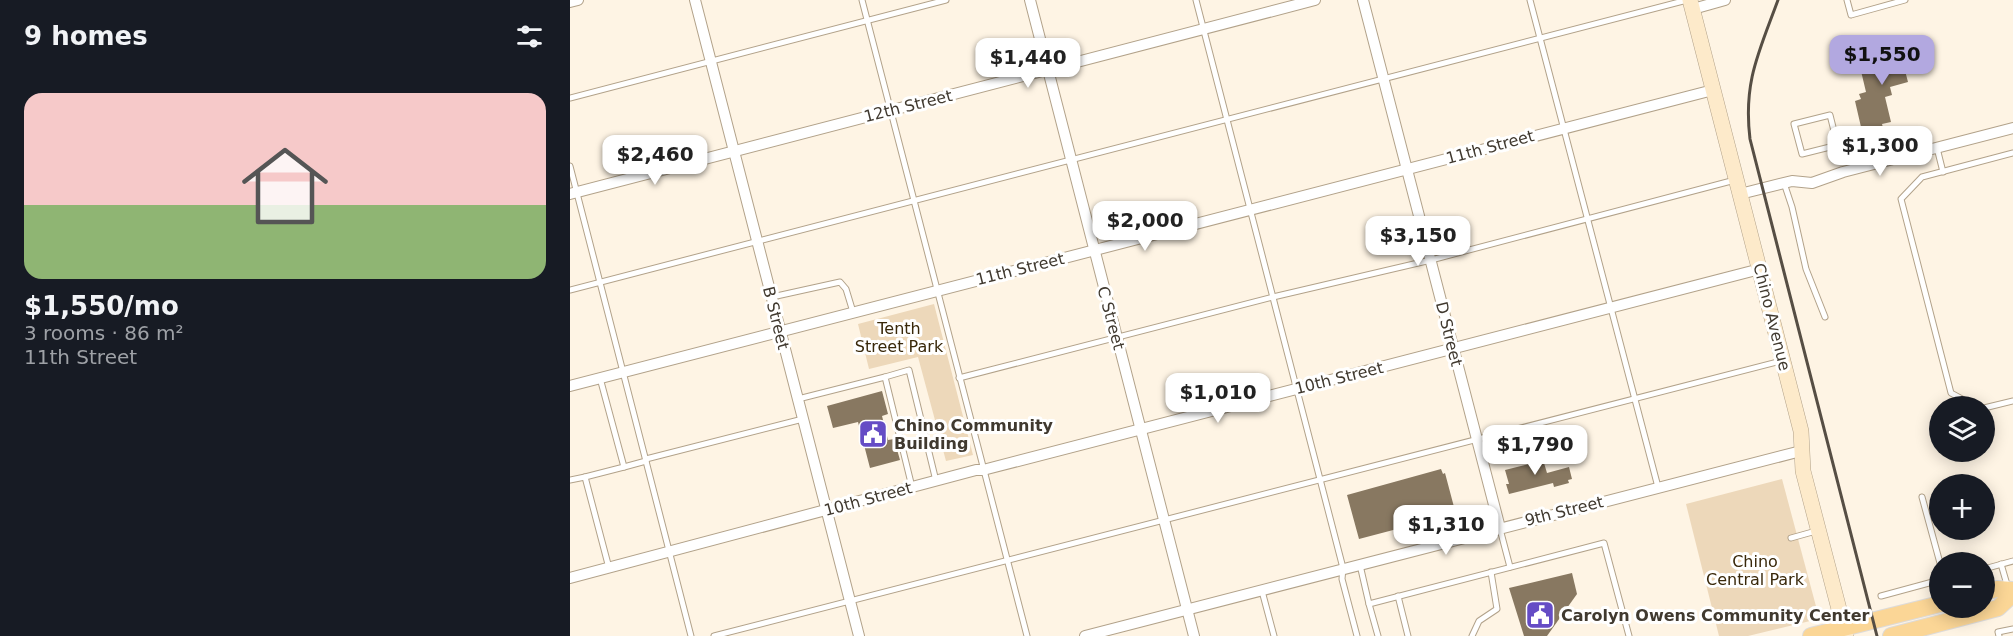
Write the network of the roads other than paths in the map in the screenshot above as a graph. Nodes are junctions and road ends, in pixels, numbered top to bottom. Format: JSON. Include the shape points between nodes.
{"nodes":[{"id":1,"x":578,"y":0,"type":"edge"},
{"id":2,"x":695,"y":0,"type":"edge"},
{"id":3,"x":862,"y":0,"type":"edge"},
{"id":4,"x":946,"y":0,"type":"edge"},
{"id":5,"x":1030,"y":0,"type":"edge"},
{"id":6,"x":1196,"y":0,"type":"edge"},
{"id":7,"x":1315,"y":0,"type":"edge"},
{"id":8,"x":1363,"y":0,"type":"edge"},
{"id":9,"x":1530,"y":0,"type":"edge"},
{"id":10,"x":1722,"y":0,"type":"edge"},
{"id":11,"x":1847,"y":0,"type":"edge"},
{"id":12,"x":1905,"y":0,"type":"edge"},
{"id":13,"x":570,"y":2,"type":"edge"},
{"id":14,"x":1690,"y":3,"type":"edge"},
{"id":15,"x":867,"y":20,"type":"junction"},
{"id":16,"x":1204,"y":29,"type":"junction"},
{"id":17,"x":1540,"y":37,"type":"junction"},
{"id":18,"x":711,"y":60,"type":"junction"},
{"id":19,"x":1048,"y":70,"type":"junction"},
{"id":20,"x":1384,"y":80,"type":"junction"},
{"id":21,"x":1713,"y":90,"type":"junction"},
{"id":22,"x":570,"y":98,"type":"edge"},
{"id":23,"x":890,"y":110,"type":"junction"},
{"id":24,"x":1226,"y":120,"type":"junction"},
{"id":25,"x":1563,"y":128,"type":"junction"},
{"id":26,"x":2013,"y":128,"type":"edge"},
{"id":27,"x":1836,"y":139,"type":"junction"},
{"id":28,"x":1937,"y":148,"type":"junction"},
{"id":29,"x":734,"y":151,"type":"junction"},
{"id":30,"x":2013,"y":153,"type":"edge"},
{"id":31,"x":1071,"y":160,"type":"junction"},
{"id":32,"x":570,"y":165,"type":"edge"},
{"id":33,"x":1861,"y":167,"type":"junction"},
{"id":34,"x":1407,"y":169,"type":"junction"},
{"id":35,"x":1943,"y":172,"type":"junction"},
{"id":36,"x":1784,"y":183,"type":"junction"},
{"id":37,"x":1738,"y":187,"type":"junction"},
{"id":38,"x":573,"y":193,"type":"edge"},
{"id":39,"x":914,"y":200,"type":"junction"},
{"id":40,"x":1250,"y":210,"type":"junction"},
{"id":41,"x":1587,"y":218,"type":"junction"},
{"id":42,"x":757,"y":241,"type":"junction"},
{"id":43,"x":1093,"y":250,"type":"junction"},
{"id":44,"x":1431,"y":260,"type":"junction"},
{"id":45,"x":1760,"y":269,"type":"junction"},
{"id":46,"x":600,"y":282,"type":"junction"},
{"id":47,"x":570,"y":290,"type":"edge"},
{"id":48,"x":937,"y":291,"type":"junction"},
{"id":49,"x":771,"y":297,"type":"junction"},
{"id":50,"x":1274,"y":297,"type":"junction"},
{"id":51,"x":1610,"y":308,"type":"junction"},
{"id":52,"x":853,"y":312,"type":"junction"},
{"id":53,"x":1825,"y":317,"type":"dead end"},
{"id":54,"x":779,"y":332,"type":"junction"},
{"id":55,"x":1116,"y":338,"type":"junction"},
{"id":56,"x":1453,"y":349,"type":"junction"},
{"id":57,"x":1783,"y":360,"type":"junction"},
{"id":58,"x":623,"y":372,"type":"junction"},
{"id":59,"x":885,"y":376,"type":"junction"},
{"id":60,"x":600,"y":378,"type":"junction"},
{"id":61,"x":959,"y":378,"type":"junction"},
{"id":62,"x":570,"y":386,"type":"edge"},
{"id":63,"x":1296,"y":389,"type":"junction"},
{"id":64,"x":1957,"y":396,"type":"edge"},
{"id":65,"x":798,"y":399,"type":"junction"},
{"id":66,"x":1634,"y":400,"type":"junction"},
{"id":67,"x":2013,"y":401,"type":"edge"},
{"id":68,"x":1995,"y":405,"type":"edge"},
{"id":69,"x":803,"y":419,"type":"junction"},
{"id":70,"x":1140,"y":430,"type":"junction"},
{"id":71,"x":1477,"y":439,"type":"junction"},
{"id":72,"x":1801,"y":451,"type":"junction"},
{"id":73,"x":646,"y":460,"type":"junction"},
{"id":74,"x":624,"y":467,"type":"junction"},
{"id":75,"x":983,"y":470,"type":"junction"},
{"id":76,"x":585,"y":477,"type":"junction"},
{"id":77,"x":1320,"y":479,"type":"junction"},
{"id":78,"x":570,"y":480,"type":"edge"},
{"id":79,"x":936,"y":481,"type":"junction"},
{"id":80,"x":912,"y":487,"type":"junction"},
{"id":81,"x":1658,"y":487,"type":"junction"},
{"id":82,"x":1922,"y":497,"type":"dead end"},
{"id":83,"x":826,"y":510,"type":"junction"},
{"id":84,"x":1164,"y":520,"type":"junction"},
{"id":85,"x":1500,"y":528,"type":"junction"},
{"id":86,"x":1818,"y":530,"type":"junction"},
{"id":87,"x":1791,"y":538,"type":"dead end"},
{"id":88,"x":670,"y":552,"type":"junction"},
{"id":89,"x":1937,"y":552,"type":"edge"},
{"id":90,"x":1006,"y":560,"type":"junction"},
{"id":91,"x":2013,"y":561,"type":"edge"},
{"id":92,"x":1360,"y":564,"type":"junction"},
{"id":93,"x":2001,"y":564,"type":"junction"},
{"id":94,"x":1995,"y":566,"type":"edge"},
{"id":95,"x":1510,"y":567,"type":"junction"},
{"id":96,"x":609,"y":568,"type":"junction"},
{"id":97,"x":1343,"y":568,"type":"junction"},
{"id":98,"x":1491,"y":572,"type":"junction"},
{"id":99,"x":570,"y":578,"type":"edge"},
{"id":100,"x":1929,"y":583,"type":"edge"},
{"id":101,"x":1995,"y":589,"type":"edge"},
{"id":102,"x":1262,"y":591,"type":"junction"},
{"id":103,"x":2011,"y":592,"type":"edge"},
{"id":104,"x":1398,"y":596,"type":"junction"},
{"id":105,"x":1881,"y":596,"type":"dead end"},
{"id":106,"x":850,"y":601,"type":"junction"},
{"id":107,"x":1369,"y":604,"type":"junction"},
{"id":108,"x":1929,"y":607,"type":"edge"},
{"id":109,"x":1187,"y":610,"type":"junction"},
{"id":110,"x":2013,"y":629,"type":"edge"},
{"id":111,"x":1845,"y":632,"type":"edge"},
{"id":112,"x":691,"y":636,"type":"edge"},
{"id":113,"x":714,"y":636,"type":"edge"},
{"id":114,"x":859,"y":636,"type":"edge"},
{"id":115,"x":1027,"y":636,"type":"edge"},
{"id":116,"x":1085,"y":636,"type":"edge"},
{"id":117,"x":1194,"y":636,"type":"edge"},
{"id":118,"x":1274,"y":636,"type":"edge"},
{"id":119,"x":1357,"y":636,"type":"edge"},
{"id":120,"x":1378,"y":636,"type":"edge"},
{"id":121,"x":1408,"y":636,"type":"edge"},
{"id":122,"x":1472,"y":636,"type":"edge"},
{"id":123,"x":1629,"y":636,"type":"edge"},
{"id":124,"x":1811,"y":636,"type":"edge"},
{"id":125,"x":1891,"y":636,"type":"edge"},
{"id":126,"x":1999,"y":636,"type":"edge"}],
"edges":[{"from":1,"to":13,"type":"street"},
{"from":2,"to":18,"type":"street","name":"B Street"},
{"from":3,"to":15,"type":"lane"},
{"from":4,"to":15,"type":"lane"},
{"from":5,"to":19,"type":"street","name":"C Street"},
{"from":6,"to":16,"type":"lane"},
{"from":7,"to":16,"type":"street","name":"12th Street"},
{"from":8,"to":20,"type":"street","name":"D Street"},
{"from":9,"to":17,"type":"lane"},
{"from":10,"to":14,"type":"street"},
{"from":11,"to":12,"type":"lane","via":[[1851,15]]},
{"from":14,"to":17,"type":"lane"},
{"from":14,"to":21,"type":"main road","name":"Chino Avenue"},
{"from":15,"to":18,"type":"lane"},
{"from":15,"to":23,"type":"lane"},
{"from":16,"to":19,"type":"street","name":"12th Street"},
{"from":16,"to":24,"type":"lane"},
{"from":17,"to":20,"type":"lane"},
{"from":17,"to":25,"type":"lane"},
{"from":18,"to":22,"type":"lane"},
{"from":18,"to":29,"type":"street","name":"B Street"},
{"from":19,"to":23,"type":"street","name":"12th Street"},
{"from":19,"to":31,"type":"street","name":"C Street"},
{"from":20,"to":24,"type":"lane"},
{"from":20,"to":34,"type":"street","name":"D Street"},
{"from":21,"to":25,"type":"street","name":"11th Street"},
{"from":21,"to":37,"type":"main road","name":"Chino Avenue"},
{"from":23,"to":29,"type":"street","name":"12th Street"},
{"from":23,"to":39,"type":"lane"},
{"from":24,"to":31,"type":"lane"},
{"from":24,"to":40,"type":"lane"},
{"from":25,"to":34,"type":"street","name":"11th Street"},
{"from":25,"to":41,"type":"lane"},
{"from":26,"to":28,"type":"street"},
{"from":27,"to":27,"type":"lane","via":[[1830,115],[1794,124],[1802,154],[1838,145]]},
{"from":27,"to":33,"type":"lane","via":[[1854,135]]},
{"from":28,"to":33,"type":"street"},
{"from":28,"to":35,"type":"lane"},
{"from":29,"to":38,"type":"street","name":"12th Street"},
{"from":29,"to":42,"type":"street","name":"B Street"},
{"from":30,"to":35,"type":"lane"},
{"from":31,"to":39,"type":"lane"},
{"from":31,"to":43,"type":"street","name":"C Street"},
{"from":32,"to":38,"type":"lane"},
{"from":33,"to":36,"type":"street","via":[[1812,183]]},
{"from":34,"to":40,"type":"street","name":"11th Street"},
{"from":34,"to":44,"type":"street","name":"D Street"},
{"from":35,"to":64,"type":"lane","via":[[1923,177],[1900,199],[1952,393]]},
{"from":36,"to":37,"type":"street"},
{"from":36,"to":53,"type":"lane","via":[[1806,269]]},
{"from":37,"to":41,"type":"lane"},
{"from":37,"to":45,"type":"main road","name":"Chino Avenue"},
{"from":38,"to":46,"type":"lane"},
{"from":39,"to":42,"type":"lane"},
{"from":39,"to":48,"type":"lane"},
{"from":40,"to":43,"type":"street","name":"11th Street"},
{"from":40,"to":50,"type":"lane"},
{"from":41,"to":44,"type":"lane"},
{"from":41,"to":51,"type":"lane"},
{"from":42,"to":46,"type":"lane"},
{"from":42,"to":49,"type":"street","name":"B Street"},
{"from":43,"to":48,"type":"street","name":"11th Street"},
{"from":43,"to":55,"type":"street","name":"C Street"},
{"from":44,"to":50,"type":"lane"},
{"from":44,"to":56,"type":"street","name":"D Street"},
{"from":45,"to":51,"type":"street","name":"10th Street"},
{"from":45,"to":57,"type":"main road","name":"Chino Avenue"},
{"from":46,"to":47,"type":"lane"},
{"from":46,"to":58,"type":"lane"},
{"from":48,"to":52,"type":"street","name":"11th Street"},
{"from":48,"to":61,"type":"lane"},
{"from":49,"to":52,"type":"lane","via":[[840,282]]},
{"from":49,"to":54,"type":"street","name":"B Street"},
{"from":50,"to":55,"type":"lane"},
{"from":50,"to":63,"type":"lane"},
{"from":51,"to":56,"type":"street","name":"10th Street"},
{"from":51,"to":66,"type":"lane"},
{"from":52,"to":54,"type":"street","name":"11th Street"},
{"from":54,"to":58,"type":"street","name":"11th Street"},
{"from":54,"to":65,"type":"street","name":"B Street"},
{"from":55,"to":61,"type":"lane"},
{"from":55,"to":70,"type":"street","name":"C Street"},
{"from":56,"to":63,"type":"street","name":"10th Street"},
{"from":56,"to":71,"type":"street","name":"D Street"},
{"from":57,"to":66,"type":"lane"},
{"from":57,"to":72,"type":"main road","name":"Chino Avenue","via":[[1801,430]]},
{"from":58,"to":60,"type":"street","name":"11th Street"},
{"from":58,"to":73,"type":"lane"},
{"from":59,"to":65,"type":"lane"},
{"from":59,"to":79,"type":"lane","via":[[909,369]]},
{"from":59,"to":80,"type":"lane"},
{"from":60,"to":62,"type":"street","name":"11th Street"},
{"from":60,"to":74,"type":"lane"},
{"from":61,"to":75,"type":"lane"},
{"from":63,"to":70,"type":"street","name":"10th Street"},
{"from":63,"to":77,"type":"lane"},
{"from":65,"to":69,"type":"street","name":"B Street"},
{"from":66,"to":71,"type":"lane"},
{"from":66,"to":81,"type":"lane"},
{"from":67,"to":68,"type":"lane"},
{"from":69,"to":73,"type":"lane"},
{"from":69,"to":83,"type":"street","name":"B Street"},
{"from":70,"to":75,"type":"street","name":"10th Street"},
{"from":70,"to":84,"type":"street","name":"C Street"},
{"from":71,"to":77,"type":"lane"},
{"from":71,"to":85,"type":"street","name":"D Street"},
{"from":72,"to":81,"type":"street","name":"9th Street"},
{"from":72,"to":86,"type":"main road","name":"Chino Avenue"},
{"from":73,"to":74,"type":"lane"},
{"from":73,"to":88,"type":"lane"},
{"from":74,"to":76,"type":"lane"},
{"from":75,"to":79,"type":"street","name":"10th Street"},
{"from":75,"to":90,"type":"lane"},
{"from":76,"to":78,"type":"lane"},
{"from":76,"to":96,"type":"lane"},
{"from":77,"to":84,"type":"lane"},
{"from":77,"to":97,"type":"lane"},
{"from":79,"to":80,"type":"street","name":"10th Street"},
{"from":80,"to":83,"type":"street","name":"10th Street"},
{"from":81,"to":85,"type":"street","name":"9th Street"},
{"from":82,"to":89,"type":"lane"},
{"from":83,"to":88,"type":"street","name":"10th Street"},
{"from":83,"to":106,"type":"street","name":"B Street"},
{"from":84,"to":90,"type":"lane"},
{"from":84,"to":109,"type":"street","name":"C Street"},
{"from":85,"to":92,"type":"street","name":"9th Street"},
{"from":85,"to":95,"type":"lane"},
{"from":86,"to":87,"type":"lane"},
{"from":86,"to":111,"type":"main road","name":"Chino Avenue"},
{"from":88,"to":96,"type":"street","name":"10th Street"},
{"from":88,"to":112,"type":"lane"},
{"from":90,"to":106,"type":"lane"},
{"from":90,"to":115,"type":"lane"},
{"from":91,"to":93,"type":"lane"},
{"from":92,"to":97,"type":"street","name":"9th Street"},
{"from":92,"to":107,"type":"lane"},
{"from":93,"to":94,"type":"lane"},
{"from":93,"to":103,"type":"lane"},
{"from":95,"to":98,"type":"lane"},
{"from":95,"to":123,"type":"lane","via":[[1604,543]]},
{"from":96,"to":99,"type":"street","name":"10th Street"},
{"from":97,"to":102,"type":"street","name":"9th Street"},
{"from":97,"to":119,"type":"lane","via":[[1342,579]]},
{"from":98,"to":104,"type":"lane"},
{"from":98,"to":122,"type":"lane","via":[[1497,609],[1479,621]]},
{"from":100,"to":105,"type":"lane"},
{"from":101,"to":103,"type":"main road"},
{"from":102,"to":109,"type":"street","name":"9th Street"},
{"from":102,"to":118,"type":"lane"},
{"from":103,"to":125,"type":"main road","via":[[1998,608]]},
{"from":104,"to":107,"type":"lane"},
{"from":104,"to":121,"type":"lane"},
{"from":106,"to":113,"type":"lane"},
{"from":106,"to":114,"type":"street","name":"B Street"},
{"from":107,"to":120,"type":"lane"},
{"from":108,"to":111,"type":"main road"},
{"from":109,"to":116,"type":"street","name":"9th Street"},
{"from":109,"to":117,"type":"street","name":"C Street"},
{"from":110,"to":126,"type":"lane","via":[[1998,632]]},
{"from":111,"to":124,"type":"main road"}]}
